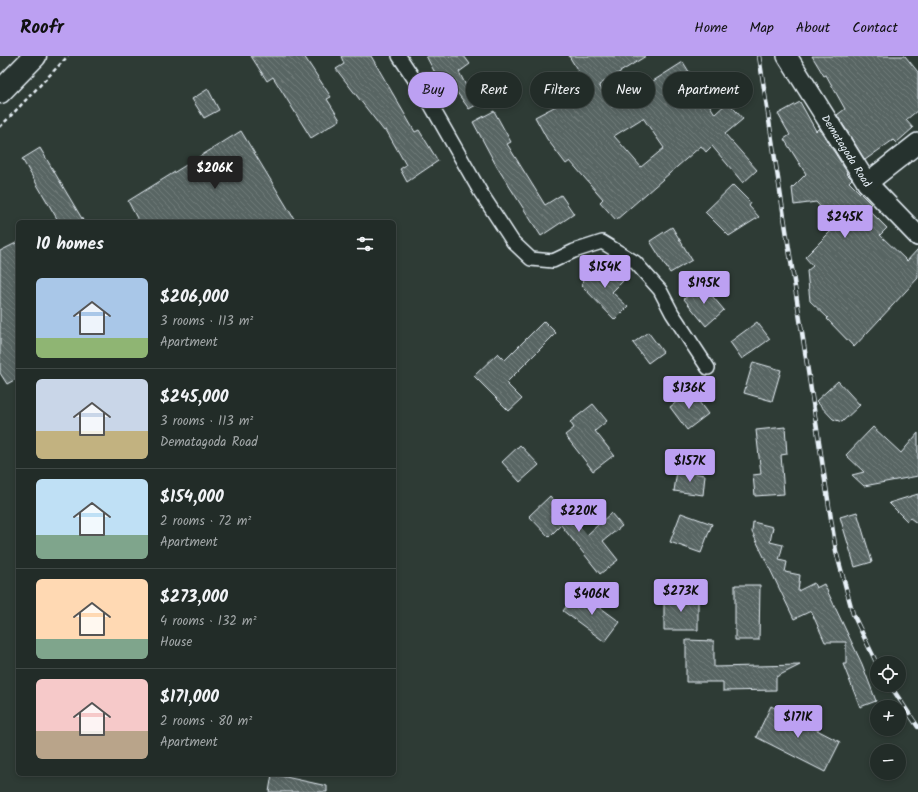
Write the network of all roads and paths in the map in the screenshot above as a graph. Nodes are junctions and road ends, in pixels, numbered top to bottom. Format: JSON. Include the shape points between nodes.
{"nodes":[{"id":1,"x":35,"y":56,"type":"edge"},
{"id":2,"x":68,"y":56,"type":"edge"},
{"id":3,"x":399,"y":56,"type":"edge"},
{"id":4,"x":787,"y":56,"type":"edge"},
{"id":5,"x":0,"y":92,"type":"edge"},
{"id":6,"x":0,"y":127,"type":"edge"},
{"id":7,"x":918,"y":143,"type":"edge"},
{"id":8,"x":867,"y":183,"type":"junction"},
{"id":9,"x":918,"y":236,"type":"edge"},
{"id":10,"x":708,"y":368,"type":"dead end"}],
"edges":[{"from":1,"to":5,"type":"highway"},
{"from":2,"to":6,"type":"path"},
{"from":3,"to":10,"type":"street","via":[[428,100],[481,193],[514,242],[531,258],[553,261],[602,242],[635,262],[660,290]]},
{"from":4,"to":8,"type":"main road","name":"Dematagoda Road"},
{"from":7,"to":8,"type":"main road"},
{"from":8,"to":9,"type":"main road","name":"Dematagoda Road"}]}
